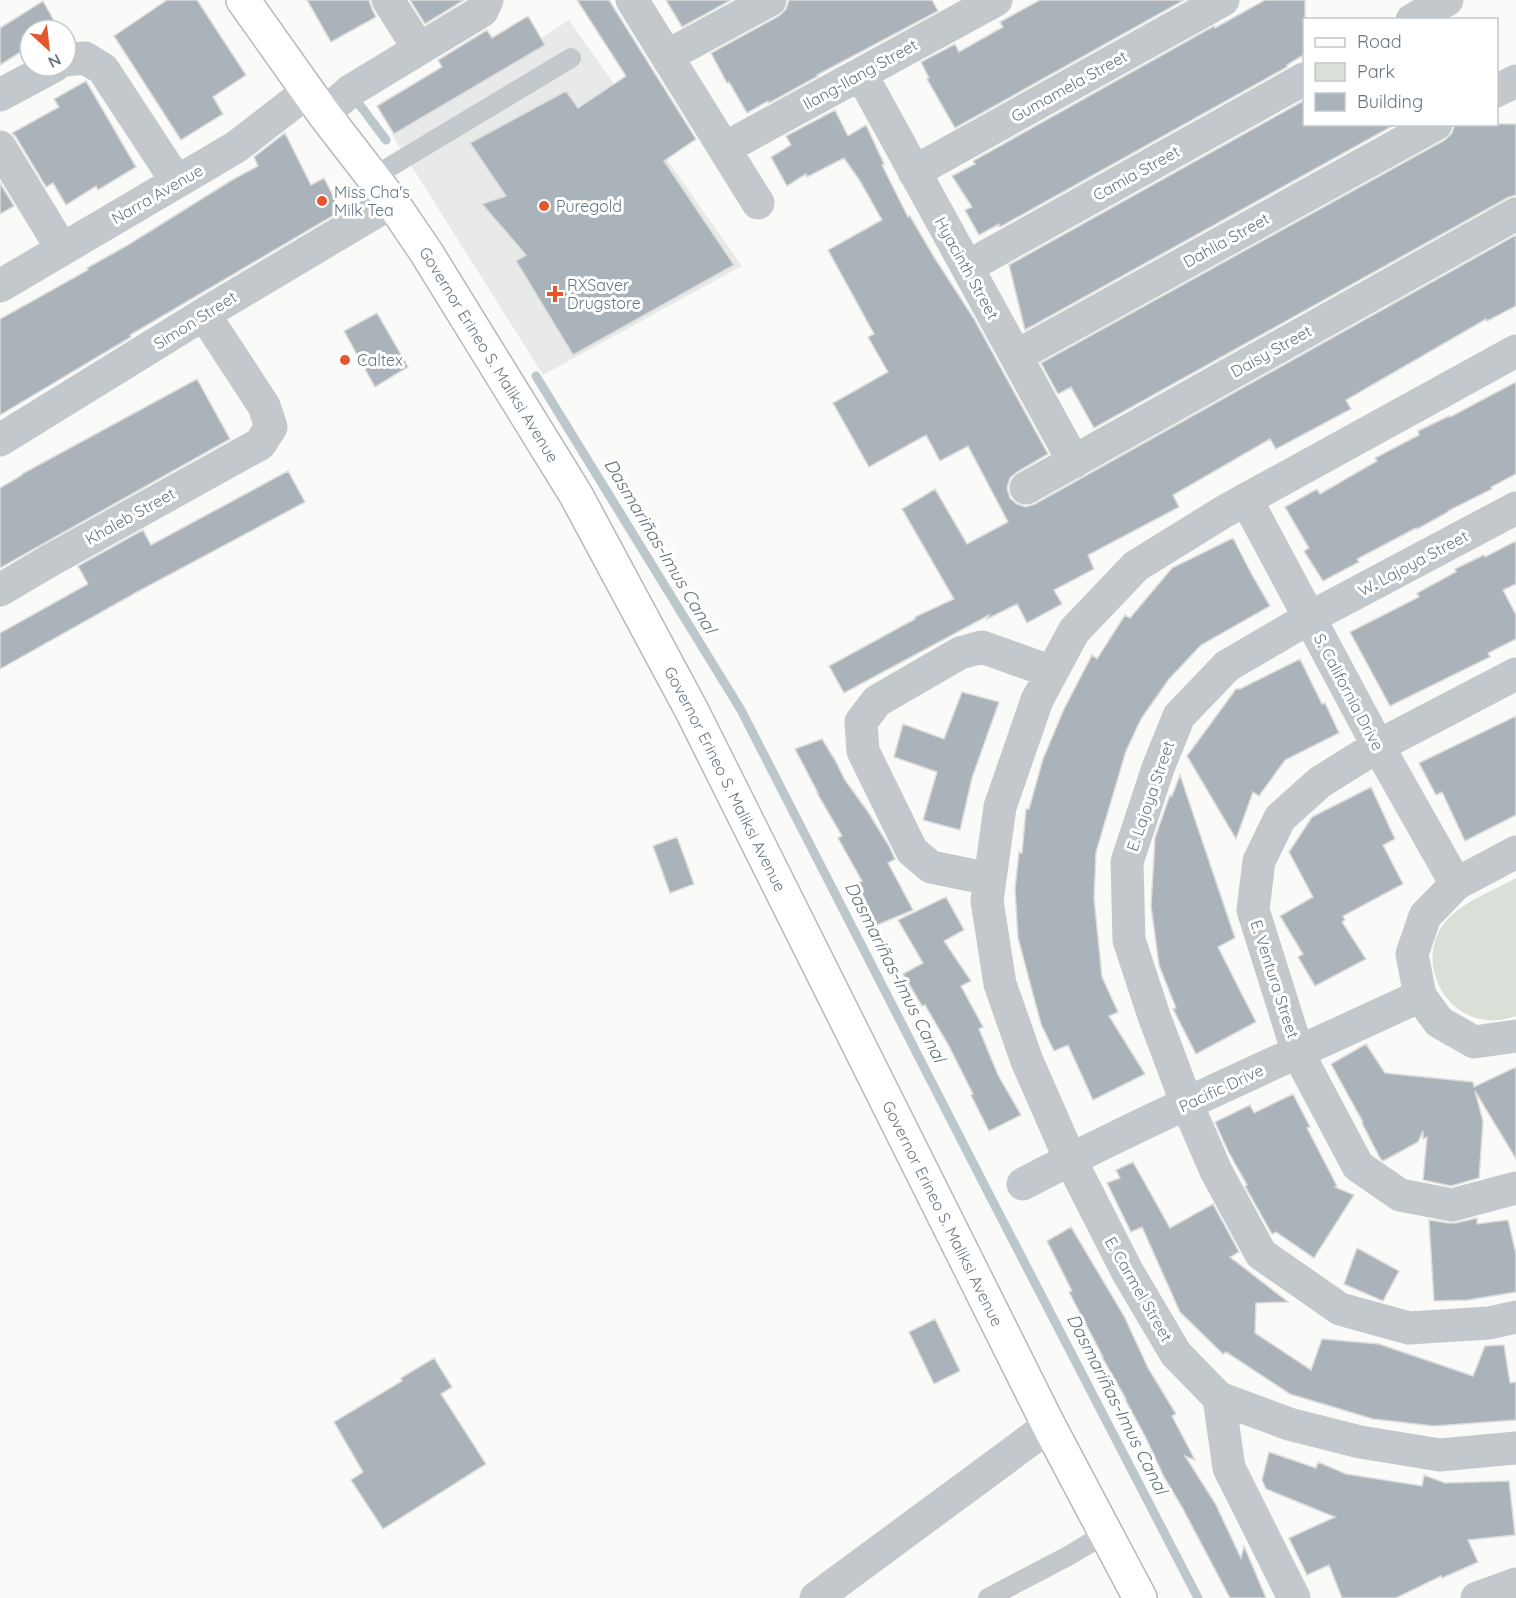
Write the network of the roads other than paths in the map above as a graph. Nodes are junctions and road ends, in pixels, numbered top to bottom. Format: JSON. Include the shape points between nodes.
{"nodes":[{"id":1,"x":243,"y":0,"type":"edge"},
{"id":2,"x":388,"y":0,"type":"edge"},
{"id":3,"x":487,"y":0,"type":"edge"},
{"id":4,"x":633,"y":0,"type":"edge"},
{"id":5,"x":770,"y":0,"type":"edge"},
{"id":6,"x":996,"y":0,"type":"edge"},
{"id":7,"x":1223,"y":0,"type":"edge"},
{"id":8,"x":1447,"y":0,"type":"edge"},
{"id":9,"x":1416,"y":18,"type":"edge"},
{"id":10,"x":419,"y":49,"type":"junction"},
{"id":11,"x":667,"y":56,"type":"junction"},
{"id":12,"x":571,"y":58,"type":"dead end"},
{"id":13,"x":78,"y":59,"type":"edge"},
{"id":14,"x":861,"y":74,"type":"junction"},
{"id":15,"x":32,"y":78,"type":"edge"},
{"id":16,"x":1303,"y":80,"type":"edge"},
{"id":17,"x":1516,"y":81,"type":"edge"},
{"id":18,"x":1498,"y":90,"type":"edge"},
{"id":19,"x":0,"y":95,"type":"edge"},
{"id":20,"x":316,"y":103,"type":"junction"},
{"id":21,"x":1432,"y":126,"type":"edge"},
{"id":22,"x":0,"y":147,"type":"edge"},
{"id":23,"x":725,"y":148,"type":"junction"},
{"id":24,"x":914,"y":172,"type":"junction"},
{"id":25,"x":177,"y":182,"type":"junction"},
{"id":26,"x":382,"y":189,"type":"junction"},
{"id":27,"x":758,"y":203,"type":"dead end"},
{"id":28,"x":1516,"y":214,"type":"edge"},
{"id":29,"x":62,"y":249,"type":"junction"},
{"id":30,"x":967,"y":267,"type":"junction"},
{"id":31,"x":0,"y":286,"type":"edge"},
{"id":32,"x":204,"y":314,"type":"junction"},
{"id":33,"x":1516,"y":351,"type":"edge"},
{"id":34,"x":1016,"y":356,"type":"junction"},
{"id":35,"x":0,"y":440,"type":"edge"},
{"id":36,"x":1074,"y":462,"type":"junction"},
{"id":37,"x":1026,"y":488,"type":"dead end"},
{"id":38,"x":1246,"y":499,"type":"junction"},
{"id":39,"x":1516,"y":508,"type":"edge"},
{"id":40,"x":0,"y":590,"type":"edge"},
{"id":41,"x":1310,"y":618,"type":"junction"},
{"id":42,"x":1052,"y":672,"type":"junction"},
{"id":43,"x":1516,"y":674,"type":"edge"},
{"id":44,"x":1378,"y":746,"type":"junction"},
{"id":45,"x":1516,"y":852,"type":"edge"},
{"id":46,"x":990,"y":879,"type":"junction"},
{"id":47,"x":1456,"y":884,"type":"junction"},
{"id":48,"x":1420,"y":996,"type":"junction"},
{"id":49,"x":1516,"y":1036,"type":"edge"},
{"id":50,"x":1298,"y":1053,"type":"junction"},
{"id":51,"x":1187,"y":1104,"type":"junction"},
{"id":52,"x":1070,"y":1159,"type":"junction"},
{"id":53,"x":1023,"y":1184,"type":"dead end"},
{"id":54,"x":1516,"y":1188,"type":"edge"},
{"id":55,"x":1516,"y":1317,"type":"edge"},
{"id":56,"x":1220,"y":1398,"type":"junction"},
{"id":57,"x":1049,"y":1425,"type":"junction"},
{"id":58,"x":1516,"y":1448,"type":"edge"},
{"id":59,"x":1106,"y":1533,"type":"junction"},
{"id":60,"x":1516,"y":1584,"type":"edge"},
{"id":61,"x":816,"y":1598,"type":"edge"},
{"id":62,"x":988,"y":1598,"type":"edge"},
{"id":63,"x":1140,"y":1598,"type":"edge"},
{"id":64,"x":1294,"y":1598,"type":"edge"},
{"id":65,"x":1477,"y":1598,"type":"edge"}],
"edges":[{"from":1,"to":20,"type":"main road","name":"Governor Erineo S. Maliksi Avenue"},
{"from":2,"to":10,"type":"street"},
{"from":3,"to":10,"type":"street","name":"Narra Avenue","via":[[482,10]]},
{"from":4,"to":11,"type":"street"},
{"from":5,"to":11,"type":"street"},
{"from":6,"to":14,"type":"street","name":"Ilang-Ilang Street"},
{"from":7,"to":24,"type":"street","name":"Gumamela Street"},
{"from":8,"to":9,"type":"street"},
{"from":10,"to":20,"type":"street","name":"Narra Avenue","via":[[350,91]]},
{"from":11,"to":23,"type":"street"},
{"from":12,"to":26,"type":"lane"},
{"from":13,"to":25,"type":"street","via":[[85,58],[103,69]]},
{"from":14,"to":23,"type":"street","name":"Ilang-Ilang Street"},
{"from":14,"to":24,"type":"street","name":"Hyacinth Street"},
{"from":15,"to":19,"type":"street"},
{"from":16,"to":30,"type":"street","name":"Camia Street"},
{"from":17,"to":18,"type":"street"},
{"from":20,"to":25,"type":"street","name":"Narra Avenue"},
{"from":20,"to":26,"type":"main road","name":"Governor Erineo S. Maliksi Avenue"},
{"from":21,"to":34,"type":"street","name":"Dahlia Street"},
{"from":22,"to":29,"type":"street"},
{"from":23,"to":27,"type":"street"},
{"from":24,"to":30,"type":"street","name":"Hyacinth Street"},
{"from":25,"to":29,"type":"street","name":"Narra Avenue"},
{"from":26,"to":32,"type":"street","name":"Simon Street"},
{"from":26,"to":57,"type":"main road","name":"Governor Erineo S. Maliksi Avenue","via":[[432,262],[576,495],[676,680]]},
{"from":28,"to":36,"type":"street","name":"Daisy Street"},
{"from":29,"to":31,"type":"street","name":"Narra Avenue"},
{"from":30,"to":34,"type":"street","name":"Hyacinth Street"},
{"from":32,"to":35,"type":"street","name":"Simon Street"},
{"from":32,"to":40,"type":"street","name":"Khaleb Street","via":[[264,406],[271,427],[260,444]]},
{"from":33,"to":38,"type":"street","name":"E. Carmel Street"},
{"from":34,"to":36,"type":"street","name":"Hyacinth Street"},
{"from":36,"to":37,"type":"street","name":"Daisy Street"},
{"from":38,"to":41,"type":"street","name":"S. California Drive"},
{"from":38,"to":42,"type":"street","name":"E. Carmel Street","via":[[1136,566],[1074,631]]},
{"from":39,"to":41,"type":"street","name":"W. Lajoya Street"},
{"from":41,"to":44,"type":"street","name":"S. California Drive"},
{"from":41,"to":51,"type":"street","name":"E. Lajoya Street","via":[[1227,666],[1179,716],[1127,862],[1129,940]]},
{"from":42,"to":46,"type":"street","name":"E. Carmel Street","via":[[1037,700],[1000,807]]},
{"from":42,"to":46,"type":"street","via":[[982,647],[960,653],[877,701],[861,722],[862,751],[912,851],[931,867]]},
{"from":43,"to":44,"type":"street","name":"E. Ventura Street"},
{"from":44,"to":47,"type":"street","name":"S. California Drive"},
{"from":44,"to":50,"type":"street","name":"E. Ventura Street","via":[[1320,782],[1280,818],[1258,861],[1253,910]]},
{"from":45,"to":47,"type":"street"},
{"from":46,"to":52,"type":"street","name":"E. Carmel Street","via":[[987,901],[1000,984],[1027,1061]]},
{"from":47,"to":48,"type":"street","via":[[1425,916],[1412,954]]},
{"from":48,"to":49,"type":"street","via":[[1439,1022],[1474,1042]]},
{"from":48,"to":50,"type":"street","name":"Pacific Drive"},
{"from":50,"to":51,"type":"street","name":"Pacific Drive"},
{"from":50,"to":54,"type":"street","name":"E. Ventura Street","via":[[1358,1166],[1400,1195],[1452,1205]]},
{"from":51,"to":52,"type":"street","name":"Pacific Drive"},
{"from":51,"to":55,"type":"street","name":"E. Lajoya Street","via":[[1216,1171],[1261,1254],[1340,1309],[1409,1328],[1489,1323]]},
{"from":52,"to":53,"type":"street","name":"Pacific Drive"},
{"from":52,"to":56,"type":"street","name":"E. Carmel Street","via":[[1127,1271],[1176,1354]]},
{"from":56,"to":58,"type":"street","name":"E. Carmel Street","via":[[1289,1424],[1360,1442],[1440,1455]]},
{"from":56,"to":64,"type":"street","via":[[1229,1468]]},
{"from":57,"to":59,"type":"main road","name":"Governor Erineo S. Maliksi Avenue"},
{"from":57,"to":61,"type":"street"},
{"from":59,"to":62,"type":"lane"},
{"from":59,"to":63,"type":"main road","name":"Governor Erineo S. Maliksi Avenue"},
{"from":60,"to":65,"type":"street"}]}
